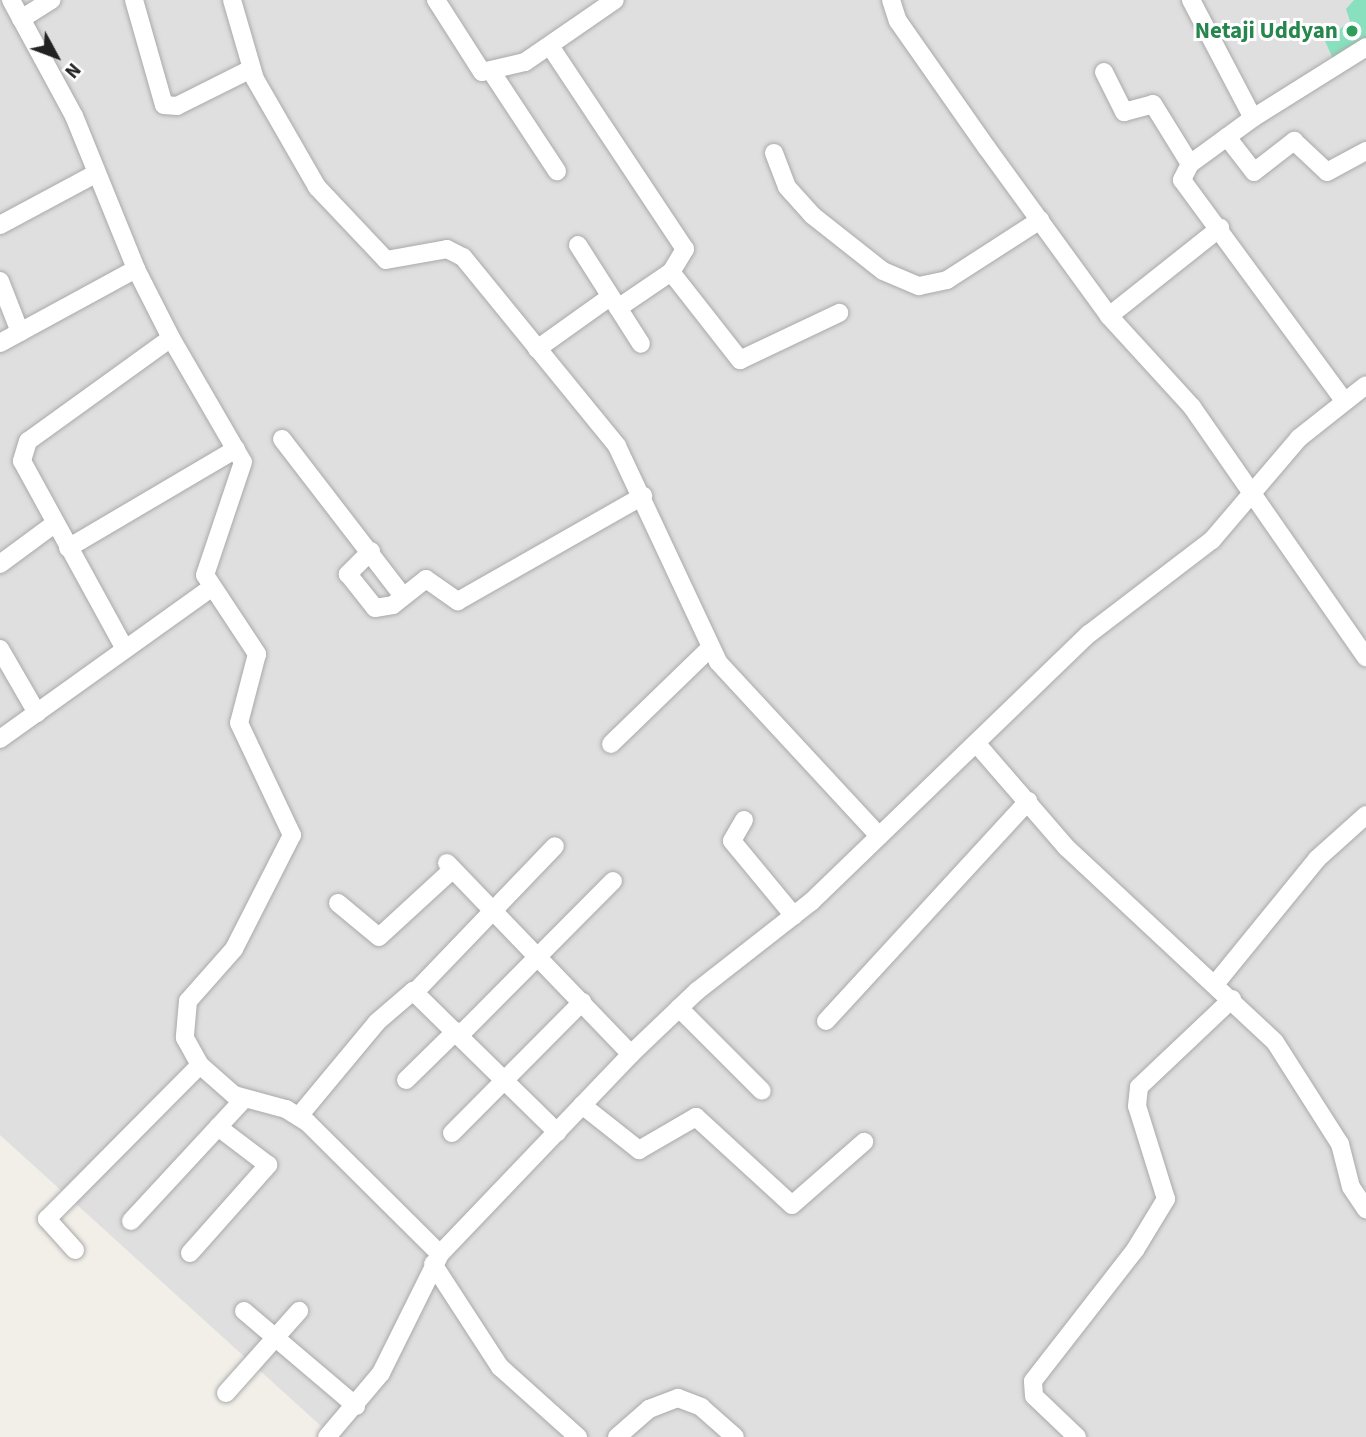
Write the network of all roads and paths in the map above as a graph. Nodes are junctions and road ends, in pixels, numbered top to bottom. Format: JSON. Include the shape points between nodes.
{"nodes":[{"id":1,"x":11,"y":0,"type":"edge"},
{"id":2,"x":51,"y":0,"type":"edge"},
{"id":3,"x":134,"y":0,"type":"edge"},
{"id":4,"x":232,"y":0,"type":"edge"},
{"id":5,"x":436,"y":0,"type":"edge"},
{"id":6,"x":614,"y":0,"type":"edge"},
{"id":7,"x":891,"y":0,"type":"edge"},
{"id":8,"x":1191,"y":0,"type":"edge"},
{"id":9,"x":21,"y":19,"type":"junction"},
{"id":10,"x":550,"y":46,"type":"junction"},
{"id":11,"x":1366,"y":47,"type":"edge"},
{"id":12,"x":251,"y":69,"type":"junction"},
{"id":13,"x":491,"y":71,"type":"junction"},
{"id":14,"x":1104,"y":72,"type":"dead end"},
{"id":15,"x":1253,"y":118,"type":"junction"},
{"id":16,"x":1227,"y":137,"type":"junction"},
{"id":17,"x":1366,"y":151,"type":"edge"},
{"id":18,"x":774,"y":153,"type":"dead end"},
{"id":19,"x":1190,"y":164,"type":"junction"},
{"id":20,"x":557,"y":172,"type":"dead end"},
{"id":21,"x":97,"y":173,"type":"junction"},
{"id":22,"x":1040,"y":220,"type":"junction"},
{"id":23,"x":0,"y":225,"type":"edge"},
{"id":24,"x":1220,"y":228,"type":"junction"},
{"id":25,"x":578,"y":245,"type":"dead end"},
{"id":26,"x":135,"y":269,"type":"junction"},
{"id":27,"x":671,"y":272,"type":"junction"},
{"id":28,"x":0,"y":281,"type":"edge"},
{"id":29,"x":614,"y":302,"type":"junction"},
{"id":30,"x":839,"y":313,"type":"dead end"},
{"id":31,"x":1110,"y":316,"type":"junction"},
{"id":32,"x":20,"y":332,"type":"junction"},
{"id":33,"x":171,"y":338,"type":"junction"},
{"id":34,"x":0,"y":343,"type":"edge"},
{"id":35,"x":641,"y":344,"type":"dead end"},
{"id":36,"x":537,"y":349,"type":"junction"},
{"id":37,"x":1366,"y":385,"type":"edge"},
{"id":38,"x":1343,"y":399,"type":"junction"},
{"id":39,"x":282,"y":439,"type":"dead end"},
{"id":40,"x":236,"y":449,"type":"junction"},
{"id":41,"x":1251,"y":491,"type":"junction"},
{"id":42,"x":643,"y":496,"type":"junction"},
{"id":43,"x":54,"y":524,"type":"junction"},
{"id":44,"x":68,"y":548,"type":"junction"},
{"id":45,"x":371,"y":551,"type":"junction"},
{"id":46,"x":0,"y":564,"type":"edge"},
{"id":47,"x":212,"y":587,"type":"junction"},
{"id":48,"x":403,"y":596,"type":"junction"},
{"id":49,"x":710,"y":648,"type":"junction"},
{"id":50,"x":0,"y":649,"type":"edge"},
{"id":51,"x":125,"y":649,"type":"junction"},
{"id":52,"x":1366,"y":657,"type":"edge"},
{"id":53,"x":37,"y":713,"type":"junction"},
{"id":54,"x":0,"y":739,"type":"edge"},
{"id":55,"x":976,"y":743,"type":"junction"},
{"id":56,"x":611,"y":744,"type":"dead end"},
{"id":57,"x":1028,"y":801,"type":"junction"},
{"id":58,"x":1366,"y":815,"type":"edge"},
{"id":59,"x":744,"y":820,"type":"dead end"},
{"id":60,"x":879,"y":835,"type":"junction"},
{"id":61,"x":555,"y":846,"type":"dead end"},
{"id":62,"x":613,"y":881,"type":"dead end"},
{"id":63,"x":338,"y":903,"type":"dead end"},
{"id":64,"x":493,"y":911,"type":"junction"},
{"id":65,"x":794,"y":916,"type":"junction"},
{"id":66,"x":538,"y":957,"type":"junction"},
{"id":67,"x":1216,"y":983,"type":"junction"},
{"id":68,"x":415,"y":992,"type":"junction"},
{"id":69,"x":1232,"y":999,"type":"junction"},
{"id":70,"x":582,"y":1002,"type":"junction"},
{"id":71,"x":679,"y":1008,"type":"junction"},
{"id":72,"x":826,"y":1021,"type":"dead end"},
{"id":73,"x":458,"y":1033,"type":"junction"},
{"id":74,"x":631,"y":1054,"type":"junction"},
{"id":75,"x":200,"y":1065,"type":"junction"},
{"id":76,"x":406,"y":1080,"type":"dead end"},
{"id":77,"x":505,"y":1081,"type":"junction"},
{"id":78,"x":762,"y":1091,"type":"dead end"},
{"id":79,"x":243,"y":1100,"type":"junction"},
{"id":80,"x":582,"y":1105,"type":"junction"},
{"id":81,"x":299,"y":1116,"type":"junction"},
{"id":82,"x":218,"y":1127,"type":"junction"},
{"id":83,"x":557,"y":1132,"type":"junction"},
{"id":84,"x":452,"y":1133,"type":"dead end"},
{"id":85,"x":864,"y":1142,"type":"dead end"},
{"id":86,"x":1366,"y":1209,"type":"edge"},
{"id":87,"x":131,"y":1221,"type":"dead end"},
{"id":88,"x":75,"y":1250,"type":"dead end"},
{"id":89,"x":190,"y":1253,"type":"dead end"},
{"id":90,"x":437,"y":1259,"type":"junction"},
{"id":91,"x":244,"y":1311,"type":"dead end"},
{"id":92,"x":299,"y":1311,"type":"dead end"},
{"id":93,"x":276,"y":1337,"type":"junction"},
{"id":94,"x":226,"y":1393,"type":"dead end"},
{"id":95,"x":356,"y":1406,"type":"junction"},
{"id":96,"x":327,"y":1437,"type":"edge"},
{"id":97,"x":578,"y":1437,"type":"edge"},
{"id":98,"x":617,"y":1437,"type":"edge"},
{"id":99,"x":735,"y":1437,"type":"edge"},
{"id":100,"x":1077,"y":1437,"type":"edge"}],
"edges":[{"from":1,"to":9,"type":"street"},
{"from":2,"to":9,"type":"street"},
{"from":3,"to":12,"type":"street","via":[[164,105],[177,106]]},
{"from":4,"to":12,"type":"street"},
{"from":5,"to":13,"type":"street","via":[[473,66]]},
{"from":6,"to":10,"type":"street"},
{"from":7,"to":22,"type":"street","via":[[898,22]]},
{"from":8,"to":15,"type":"street"},
{"from":9,"to":21,"type":"street"},
{"from":10,"to":13,"type":"street"},
{"from":10,"to":27,"type":"street","via":[[682,241],[684,254]]},
{"from":11,"to":15,"type":"street"},
{"from":12,"to":36,"type":"street","via":[[293,153],[369,247],[386,260],[457,251]]},
{"from":13,"to":20,"type":"street"},
{"from":14,"to":19,"type":"street","via":[[1124,112],[1153,104]]},
{"from":15,"to":16,"type":"street"},
{"from":16,"to":17,"type":"street","via":[[1254,172],[1294,141],[1327,172]]},
{"from":16,"to":19,"type":"street"},
{"from":18,"to":22,"type":"street","via":[[786,187],[812,215],[883,271],[919,286],[947,280]]},
{"from":19,"to":24,"type":"street","via":[[1182,180]]},
{"from":21,"to":23,"type":"street"},
{"from":21,"to":26,"type":"street"},
{"from":22,"to":31,"type":"street"},
{"from":24,"to":31,"type":"street"},
{"from":24,"to":38,"type":"street"},
{"from":25,"to":29,"type":"street"},
{"from":26,"to":32,"type":"street"},
{"from":26,"to":33,"type":"street"},
{"from":27,"to":29,"type":"street"},
{"from":27,"to":30,"type":"street","via":[[740,360]]},
{"from":28,"to":32,"type":"street"},
{"from":29,"to":35,"type":"street"},
{"from":29,"to":36,"type":"street"},
{"from":31,"to":41,"type":"street","via":[[1171,381]]},
{"from":32,"to":34,"type":"street"},
{"from":33,"to":40,"type":"street"},
{"from":33,"to":43,"type":"street","via":[[28,441],[24,470]]},
{"from":36,"to":42,"type":"street","via":[[617,446]]},
{"from":37,"to":38,"type":"street"},
{"from":38,"to":41,"type":"street"},
{"from":39,"to":45,"type":"street"},
{"from":40,"to":44,"type":"street"},
{"from":40,"to":47,"type":"street","via":[[243,462],[205,575]]},
{"from":41,"to":52,"type":"street"},
{"from":41,"to":55,"type":"street","via":[[1212,540],[1119,608]]},
{"from":42,"to":48,"type":"street","via":[[462,600],[426,579]]},
{"from":42,"to":49,"type":"street"},
{"from":43,"to":44,"type":"street"},
{"from":43,"to":46,"type":"street"},
{"from":44,"to":51,"type":"street"},
{"from":45,"to":48,"type":"street"},
{"from":45,"to":48,"type":"street","via":[[349,569],[352,586],[378,608]]},
{"from":47,"to":51,"type":"street"},
{"from":47,"to":75,"type":"street","via":[[257,654],[239,723],[292,835],[234,949],[188,1001],[182,1026]]},
{"from":49,"to":56,"type":"street"},
{"from":49,"to":60,"type":"street"},
{"from":50,"to":53,"type":"street"},
{"from":51,"to":53,"type":"street"},
{"from":53,"to":54,"type":"street"},
{"from":55,"to":57,"type":"street"},
{"from":55,"to":60,"type":"street"},
{"from":57,"to":67,"type":"street","via":[[1067,848]]},
{"from":57,"to":72,"type":"street"},
{"from":58,"to":67,"type":"street","via":[[1317,859]]},
{"from":59,"to":65,"type":"street","via":[[732,841]]},
{"from":60,"to":65,"type":"street"},
{"from":61,"to":64,"type":"street"},
{"from":62,"to":66,"type":"street"},
{"from":63,"to":64,"type":"street","via":[[379,937],[450,866]]},
{"from":64,"to":66,"type":"street"},
{"from":64,"to":68,"type":"street"},
{"from":65,"to":71,"type":"street"},
{"from":66,"to":70,"type":"street"},
{"from":66,"to":73,"type":"street"},
{"from":67,"to":69,"type":"street"},
{"from":68,"to":73,"type":"street"},
{"from":68,"to":81,"type":"street","via":[[402,995],[376,1021]]},
{"from":69,"to":86,"type":"street","via":[[1275,1042],[1315,1102]]},
{"from":69,"to":100,"type":"street","via":[[1139,1087],[1137,1106],[1166,1199],[1135,1250],[1033,1381],[1034,1396]]},
{"from":70,"to":74,"type":"street"},
{"from":70,"to":77,"type":"street"},
{"from":71,"to":74,"type":"street"},
{"from":71,"to":78,"type":"street"},
{"from":73,"to":76,"type":"street"},
{"from":73,"to":77,"type":"street"},
{"from":74,"to":80,"type":"street"},
{"from":75,"to":79,"type":"street"},
{"from":75,"to":88,"type":"street","via":[[47,1219]]},
{"from":77,"to":83,"type":"street"},
{"from":77,"to":84,"type":"street"},
{"from":79,"to":81,"type":"street"},
{"from":79,"to":82,"type":"street"},
{"from":80,"to":83,"type":"street"},
{"from":80,"to":85,"type":"street","via":[[639,1150],[696,1117],[792,1205]]},
{"from":81,"to":90,"type":"street"},
{"from":82,"to":87,"type":"street"},
{"from":82,"to":89,"type":"street","via":[[268,1164]]},
{"from":83,"to":90,"type":"street"},
{"from":90,"to":95,"type":"street","via":[[391,1356]]},
{"from":90,"to":97,"type":"street","via":[[500,1367]]},
{"from":91,"to":93,"type":"street"},
{"from":92,"to":93,"type":"street"},
{"from":93,"to":94,"type":"street"},
{"from":93,"to":95,"type":"street"},
{"from":95,"to":96,"type":"street"},
{"from":98,"to":99,"type":"street","via":[[649,1409],[678,1398],[701,1407]]}]}
